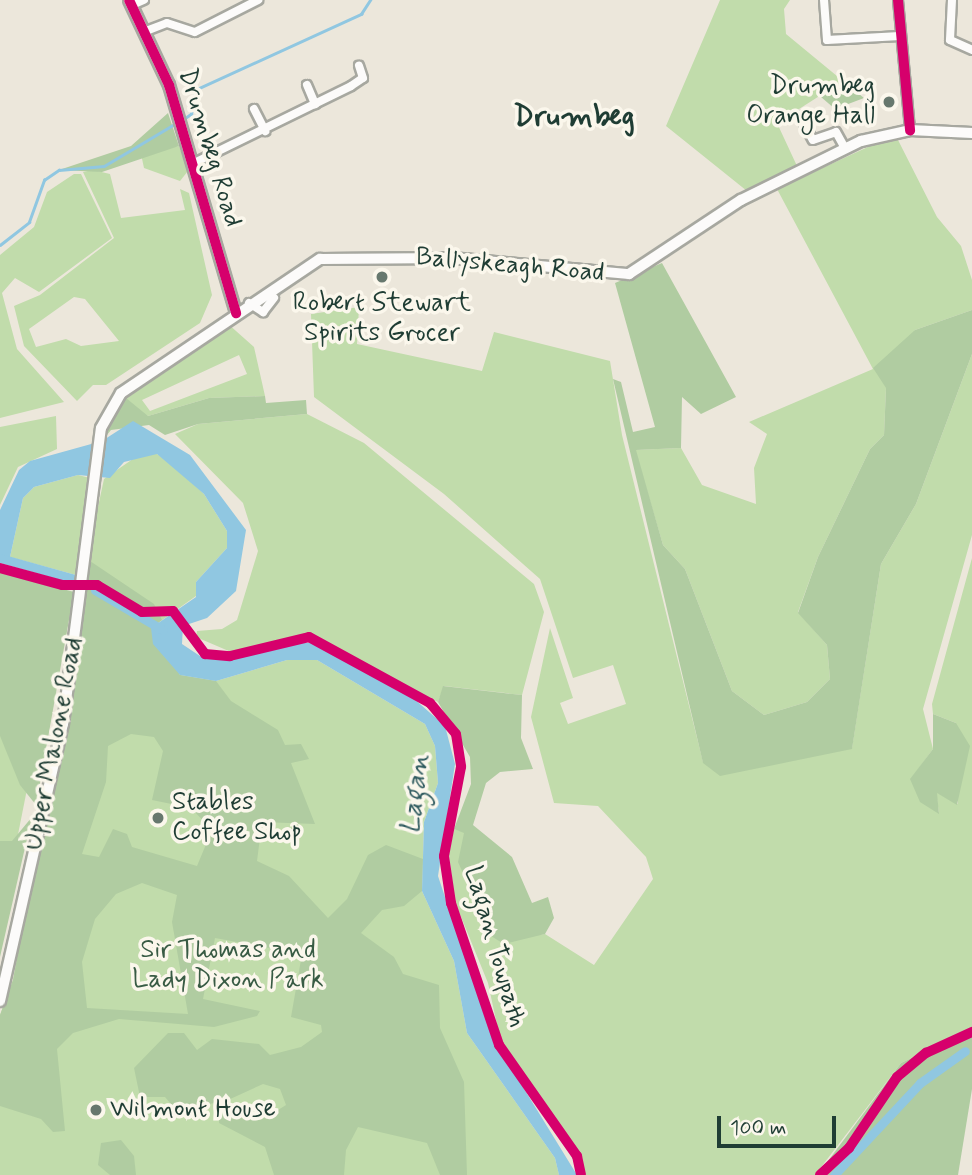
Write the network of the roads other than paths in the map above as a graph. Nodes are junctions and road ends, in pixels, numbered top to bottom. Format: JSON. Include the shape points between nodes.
{"nodes":[{"id":1,"x":144,"y":0,"type":"edge"},
{"id":2,"x":258,"y":0,"type":"edge"},
{"id":3,"x":824,"y":0,"type":"edge"},
{"id":4,"x":898,"y":0,"type":"edge"},
{"id":5,"x":952,"y":0,"type":"edge"},
{"id":6,"x":130,"y":2,"type":"edge"},
{"id":7,"x":146,"y":31,"type":"junction"},
{"id":8,"x":900,"y":37,"type":"junction"},
{"id":9,"x":972,"y":50,"type":"edge"},
{"id":10,"x":359,"y":66,"type":"dead end"},
{"id":11,"x":307,"y":85,"type":"dead end"},
{"id":12,"x":316,"y":104,"type":"junction"},
{"id":13,"x":254,"y":109,"type":"dead end"},
{"id":14,"x":800,"y":116,"type":"dead end"},
{"id":15,"x":910,"y":130,"type":"junction"},
{"id":16,"x":265,"y":131,"type":"junction"},
{"id":17,"x":972,"y":133,"type":"edge"},
{"id":18,"x":845,"y":148,"type":"junction"},
{"id":19,"x":192,"y":164,"type":"junction"},
{"id":20,"x":274,"y":298,"type":"dead end"},
{"id":21,"x":249,"y":303,"type":"junction"},
{"id":22,"x":236,"y":313,"type":"junction"},
{"id":23,"x":0,"y":1001,"type":"edge"}],
"edges":[{"from":1,"to":6,"type":"street"},
{"from":2,"to":7,"type":"street","via":[[215,16],[195,32],[167,23]]},
{"from":3,"to":8,"type":"street","via":[[827,40]]},
{"from":4,"to":8,"type":"street"},
{"from":5,"to":9,"type":"street","via":[[950,40]]},
{"from":6,"to":7,"type":"main road","name":"Drumbeg Road"},
{"from":7,"to":19,"type":"main road","name":"Drumbeg Road"},
{"from":8,"to":15,"type":"street"},
{"from":10,"to":12,"type":"street","via":[[363,78]]},
{"from":11,"to":12,"type":"street"},
{"from":12,"to":16,"type":"street"},
{"from":13,"to":16,"type":"street"},
{"from":14,"to":18,"type":"street","via":[[813,140],[836,132]]},
{"from":15,"to":17,"type":"main road","name":"Ballyskeagh Road"},
{"from":15,"to":18,"type":"main road","name":"Ballyskeagh Road"},
{"from":16,"to":19,"type":"street"},
{"from":18,"to":21,"type":"main road","name":"Ballyskeagh Road","via":[[741,200],[629,274],[518,262],[343,255],[309,262]]},
{"from":19,"to":22,"type":"main road","name":"Drumbeg Road"},
{"from":20,"to":21,"type":"street","via":[[263,312]]},
{"from":21,"to":22,"type":"main road","name":"Ballyskeagh Road"},
{"from":22,"to":23,"type":"main road","name":"Upper Malone Road","via":[[121,393],[101,428],[62,724]]}]}
